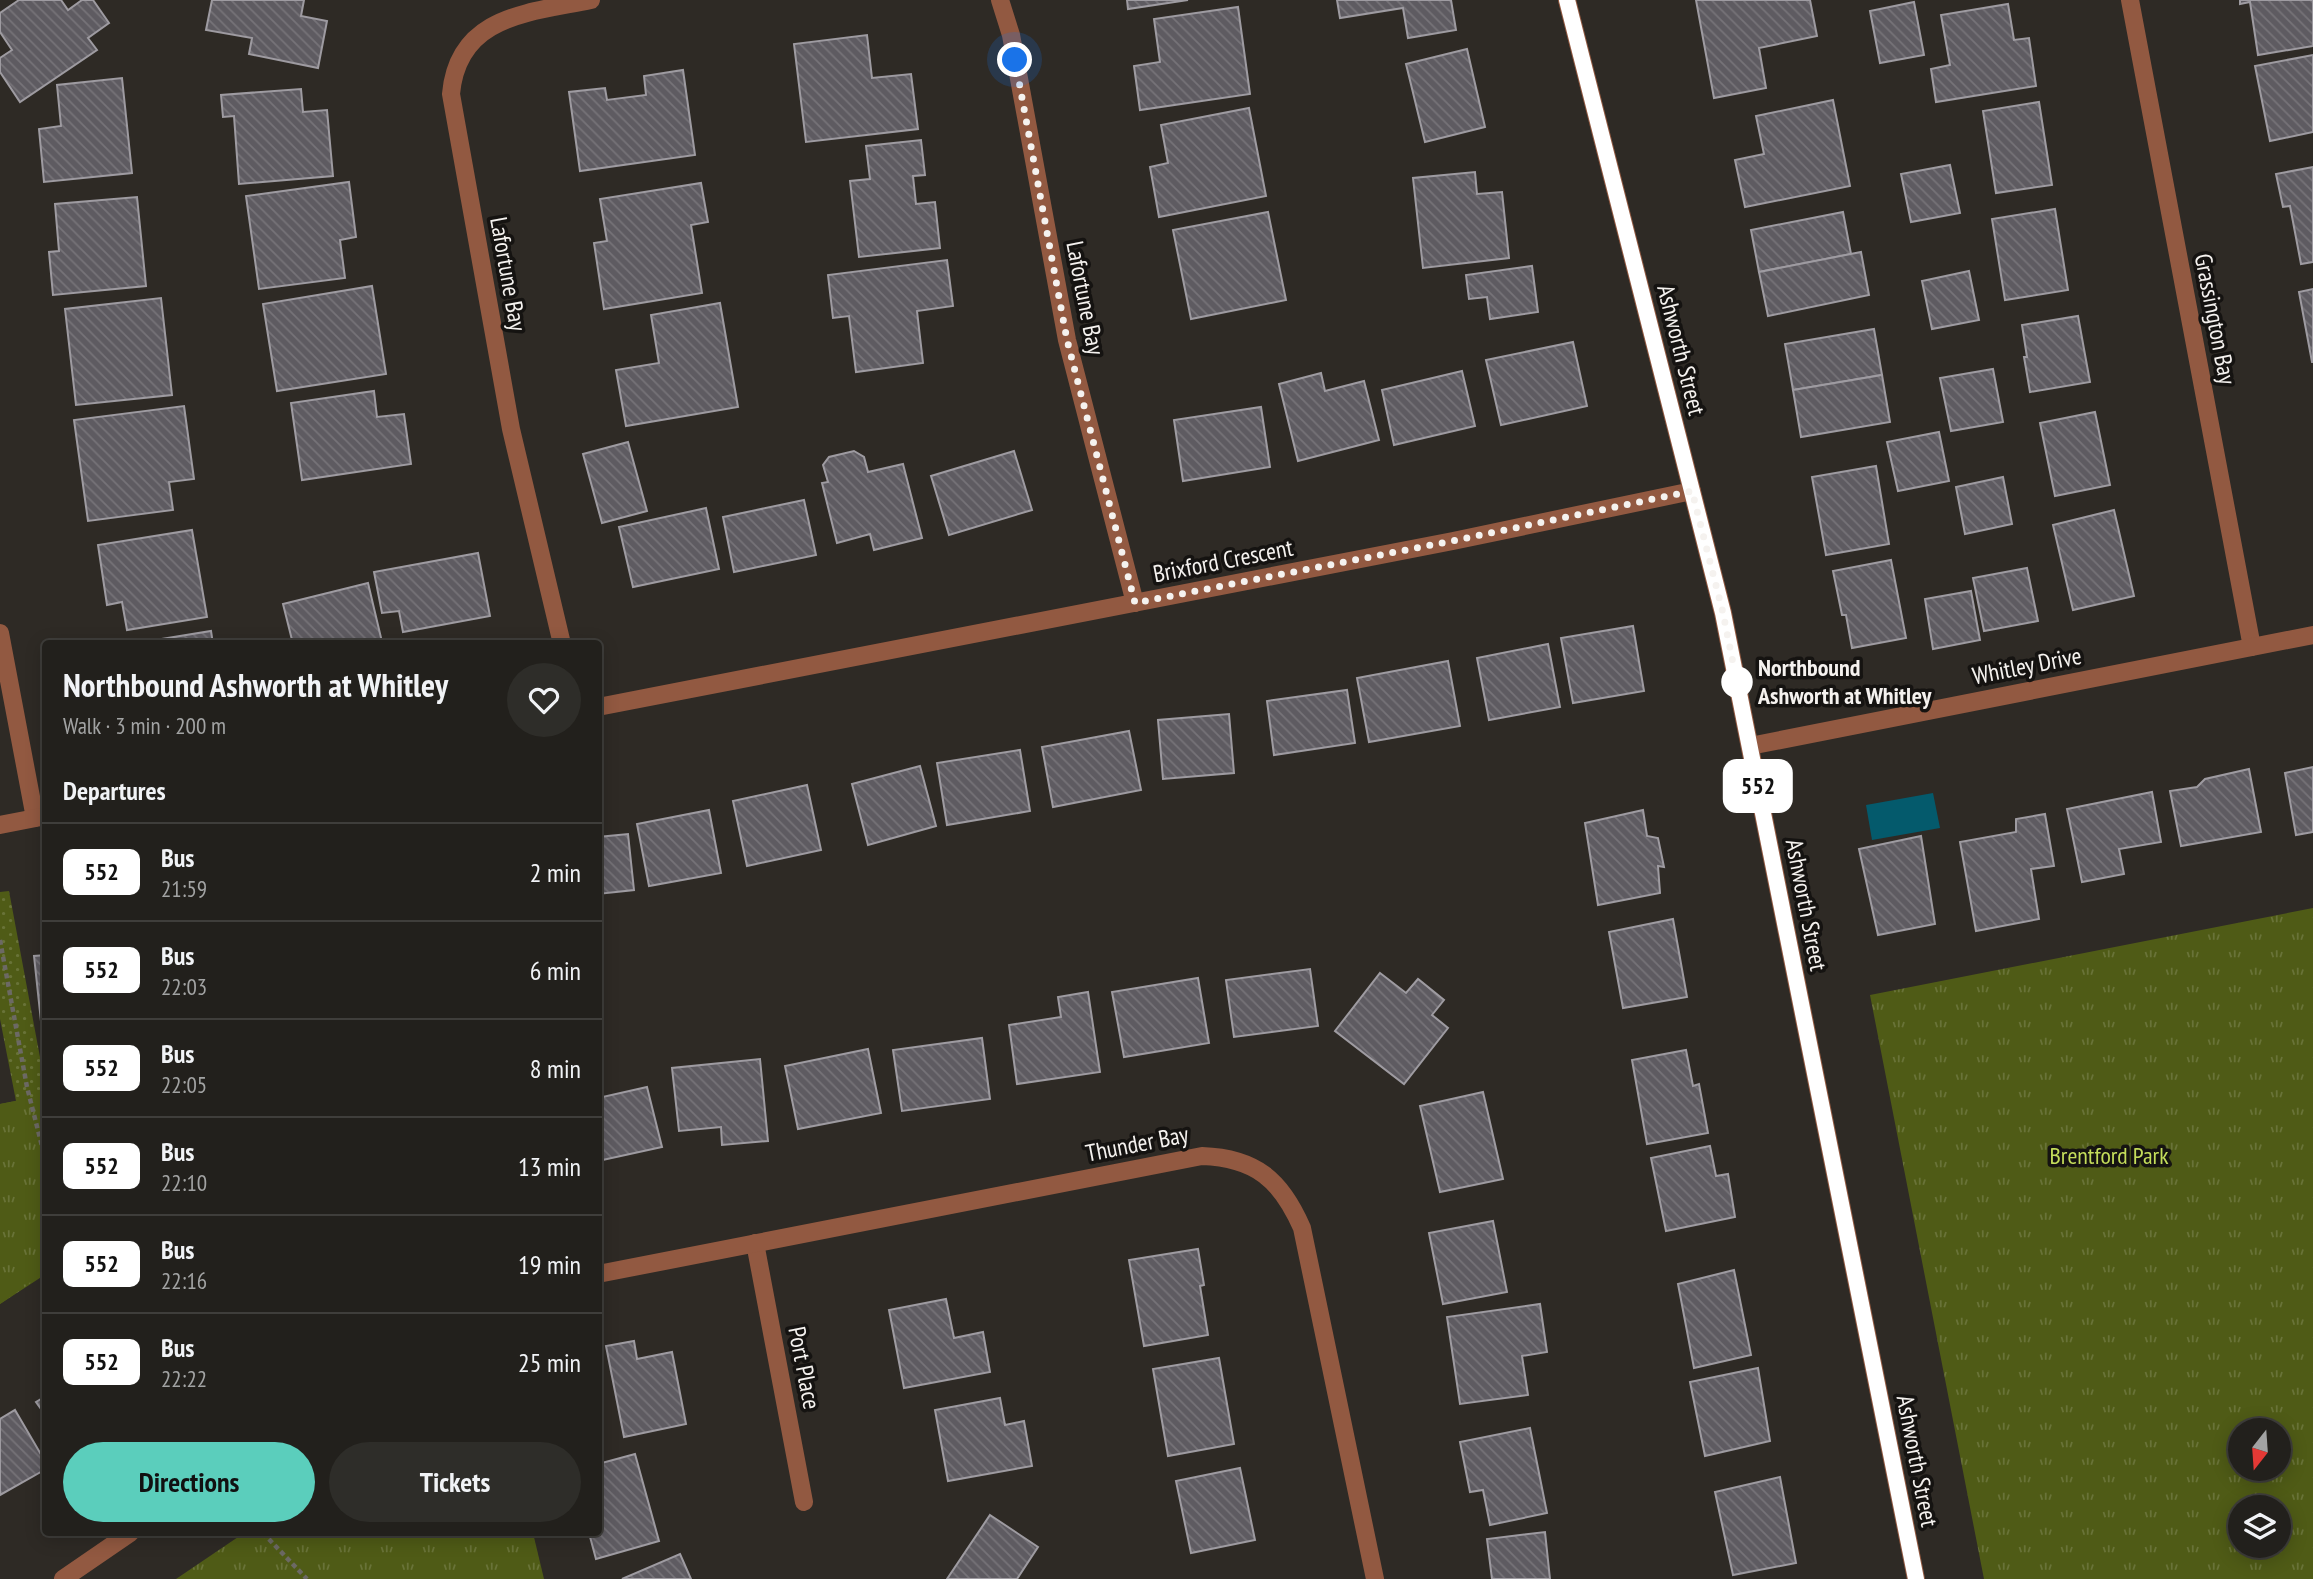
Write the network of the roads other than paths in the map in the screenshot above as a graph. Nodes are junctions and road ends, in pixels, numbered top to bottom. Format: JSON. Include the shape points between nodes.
{"nodes":[{"id":1,"x":591,"y":0,"type":"edge"},
{"id":2,"x":1000,"y":0,"type":"edge"},
{"id":3,"x":1567,"y":0,"type":"edge"},
{"id":4,"x":2130,"y":0,"type":"edge"},
{"id":5,"x":1692,"y":491,"type":"junction"},
{"id":6,"x":1135,"y":603,"type":"junction"},
{"id":7,"x":0,"y":633,"type":"edge"},
{"id":8,"x":2313,"y":635,"type":"edge"},
{"id":9,"x":561,"y":640,"type":"edge"},
{"id":10,"x":2252,"y":647,"type":"junction"},
{"id":11,"x":602,"y":706,"type":"edge"},
{"id":12,"x":1750,"y":746,"type":"junction"},
{"id":13,"x":40,"y":817,"type":"edge"},
{"id":14,"x":0,"y":825,"type":"edge"},
{"id":15,"x":755,"y":1243,"type":"junction"},
{"id":16,"x":602,"y":1273,"type":"edge"},
{"id":17,"x":804,"y":1502,"type":"dead end"},
{"id":18,"x":126,"y":1536,"type":"edge"},
{"id":19,"x":63,"y":1579,"type":"edge"},
{"id":20,"x":1375,"y":1579,"type":"edge"},
{"id":21,"x":1916,"y":1579,"type":"edge"}],
"edges":[{"from":1,"to":9,"type":"street","name":"Lafortune Bay","via":[[510,17],[487,28],[465,50],[453,76],[452,94],[511,429]]},
{"from":2,"to":6,"type":"street","name":"Lafortune Bay","via":[[1011,35],[1067,340]]},
{"from":3,"to":5,"type":"street","name":"Ashworth Street"},
{"from":4,"to":10,"type":"street","name":"Grassington Bay"},
{"from":5,"to":6,"type":"street","name":"Brixford Crescent"},
{"from":5,"to":12,"type":"street","name":"Ashworth Street"},
{"from":6,"to":11,"type":"street","name":"Brixford Crescent"},
{"from":7,"to":13,"type":"street"},
{"from":8,"to":10,"type":"street","name":"Whitley Drive"},
{"from":10,"to":12,"type":"street","name":"Whitley Drive"},
{"from":12,"to":21,"type":"street","name":"Ashworth Street"},
{"from":13,"to":14,"type":"street"},
{"from":15,"to":16,"type":"street","name":"Thunder Bay"},
{"from":15,"to":17,"type":"street","name":"Port Place"},
{"from":15,"to":20,"type":"street","name":"Thunder Bay","via":[[1202,1156],[1223,1157],[1264,1172],[1292,1204],[1302,1228]]},
{"from":18,"to":19,"type":"street"}]}
